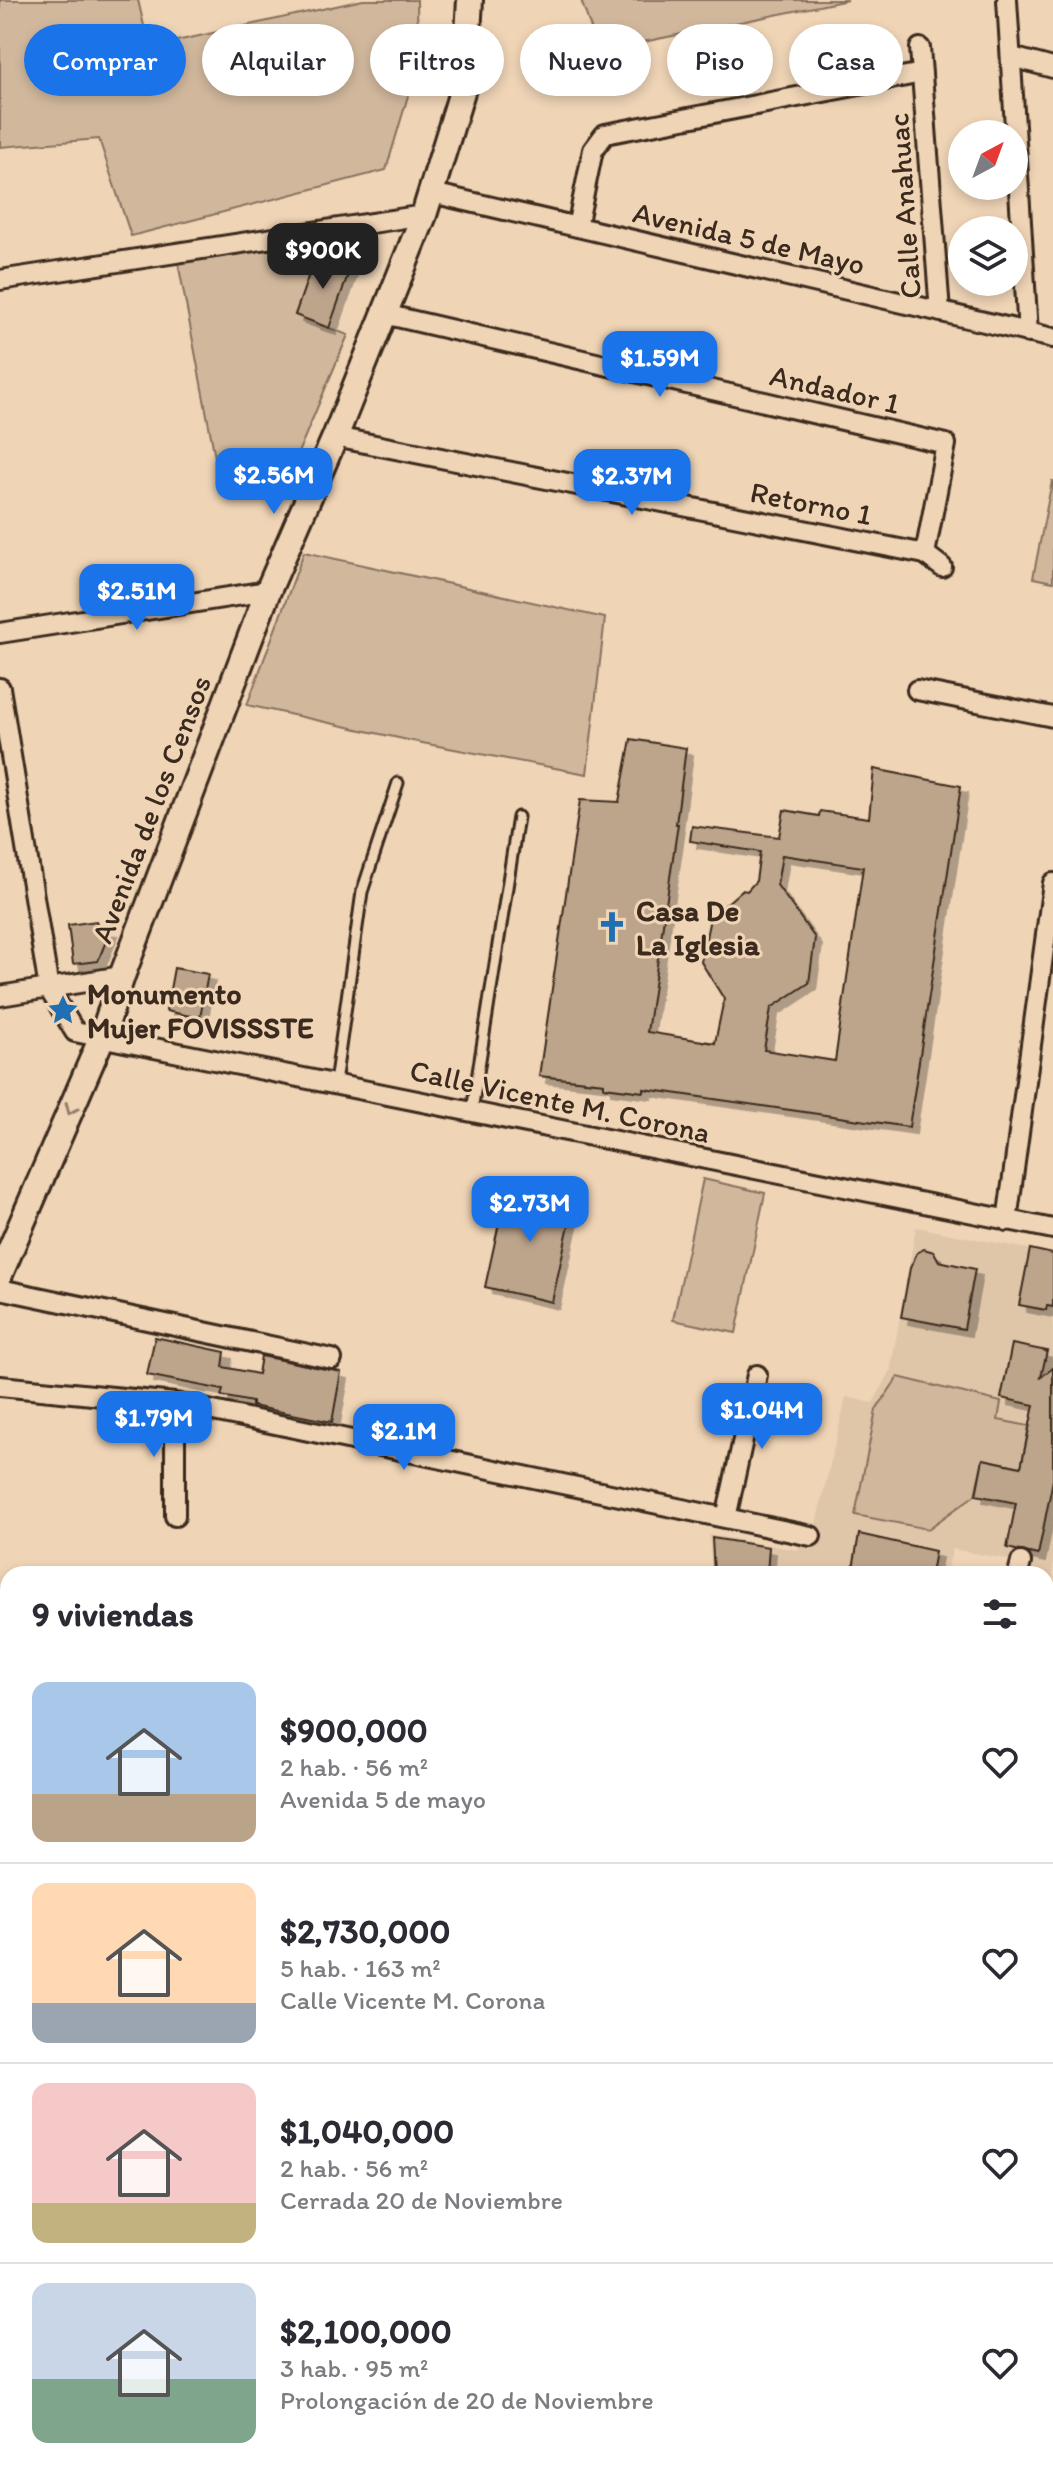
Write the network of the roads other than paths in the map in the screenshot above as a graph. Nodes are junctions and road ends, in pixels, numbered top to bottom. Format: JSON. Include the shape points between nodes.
{"nodes":[{"id":1,"x":470,"y":0,"type":"edge"},
{"id":2,"x":1007,"y":0,"type":"edge"},
{"id":3,"x":920,"y":48,"type":"dead end"},
{"id":4,"x":1012,"y":57,"type":"junction"},
{"id":5,"x":1053,"y":68,"type":"edge"},
{"id":6,"x":922,"y":73,"type":"junction"},
{"id":7,"x":428,"y":204,"type":"junction"},
{"id":8,"x":577,"y":227,"type":"junction"},
{"id":9,"x":0,"y":280,"type":"edge"},
{"id":10,"x":940,"y":312,"type":"junction"},
{"id":11,"x":384,"y":314,"type":"junction"},
{"id":12,"x":1028,"y":333,"type":"junction"},
{"id":13,"x":1053,"y":338,"type":"edge"},
{"id":14,"x":335,"y":437,"type":"junction"},
{"id":15,"x":925,"y":554,"type":"junction"},
{"id":16,"x":942,"y":567,"type":"dead end"},
{"id":17,"x":268,"y":591,"type":"junction"},
{"id":18,"x":0,"y":633,"type":"edge"},
{"id":19,"x":0,"y":688,"type":"edge"},
{"id":20,"x":917,"y":690,"type":"dead end"},
{"id":21,"x":1053,"y":717,"type":"edge"},
{"id":22,"x":398,"y":783,"type":"dead end"},
{"id":23,"x":518,"y":817,"type":"dead end"},
{"id":24,"x":1053,"y":883,"type":"edge"},
{"id":25,"x":122,"y":976,"type":"junction"},
{"id":26,"x":49,"y":989,"type":"junction"},
{"id":27,"x":0,"y":996,"type":"edge"},
{"id":28,"x":102,"y":1037,"type":"junction"},
{"id":29,"x":335,"y":1083,"type":"junction"},
{"id":30,"x":472,"y":1111,"type":"junction"},
{"id":31,"x":1007,"y":1221,"type":"junction"},
{"id":32,"x":1053,"y":1229,"type":"edge"},
{"id":33,"x":0,"y":1274,"type":"edge"},
{"id":34,"x":0,"y":1289,"type":"edge"},
{"id":35,"x":332,"y":1359,"type":"dead end"},
{"id":36,"x":757,"y":1375,"type":"dead end"},
{"id":37,"x":0,"y":1386,"type":"edge"},
{"id":38,"x":175,"y":1403,"type":"junction"},
{"id":39,"x":175,"y":1516,"type":"dead end"},
{"id":40,"x":726,"y":1518,"type":"junction"},
{"id":41,"x":811,"y":1536,"type":"dead end"}],
"edges":[{"from":1,"to":7,"type":"street","name":"Avenida de los Censos","via":[[465,82]]},
{"from":2,"to":4,"type":"street"},
{"from":3,"to":6,"type":"street","name":"Calle Anahuac"},
{"from":4,"to":5,"type":"street"},
{"from":4,"to":12,"type":"street"},
{"from":6,"to":8,"type":"street","via":[[605,134],[593,150]]},
{"from":6,"to":10,"type":"street","name":"Calle Anahuac"},
{"from":7,"to":8,"type":"street","name":"Avenida 5 de Mayo"},
{"from":7,"to":9,"type":"street"},
{"from":7,"to":11,"type":"street","name":"Avenida de los Censos"},
{"from":8,"to":10,"type":"street","name":"Avenida 5 de Mayo"},
{"from":10,"to":12,"type":"street","name":"Avenida 5 de Mayo"},
{"from":11,"to":14,"type":"street","name":"Avenida de los Censos"},
{"from":11,"to":15,"type":"street","name":"Andador 1","via":[[946,444]]},
{"from":12,"to":13,"type":"street","name":"Avenida 5 de Mayo"},
{"from":14,"to":15,"type":"street","name":"Retorno 1"},
{"from":14,"to":17,"type":"street","name":"Avenida de los Censos"},
{"from":15,"to":16,"type":"street","name":"Retorno 1"},
{"from":17,"to":18,"type":"street"},
{"from":17,"to":25,"type":"street","name":"Avenida de los Censos"},
{"from":19,"to":26,"type":"street"},
{"from":20,"to":21,"type":"street"},
{"from":22,"to":29,"type":"lane","via":[[362,892]]},
{"from":23,"to":30,"type":"lane"},
{"from":24,"to":31,"type":"street"},
{"from":25,"to":26,"type":"street"},
{"from":25,"to":28,"type":"street","name":"Avenida de los Censos"},
{"from":26,"to":27,"type":"street"},
{"from":26,"to":28,"type":"street","name":"Calle Vicente M. Corona","via":[[75,1032]]},
{"from":28,"to":29,"type":"street","name":"Calle Vicente M. Corona"},
{"from":28,"to":33,"type":"street","name":"Avenida de los Censos","one_way":true},
{"from":29,"to":30,"type":"street","name":"Calle Vicente M. Corona"},
{"from":30,"to":31,"type":"street","name":"Calle Vicente M. Corona"},
{"from":31,"to":32,"type":"street","name":"Calle Vicente M. Corona"},
{"from":34,"to":35,"type":"street"},
{"from":36,"to":40,"type":"street"},
{"from":37,"to":38,"type":"street"},
{"from":38,"to":39,"type":"street"},
{"from":38,"to":40,"type":"street"},
{"from":40,"to":41,"type":"street"}]}
